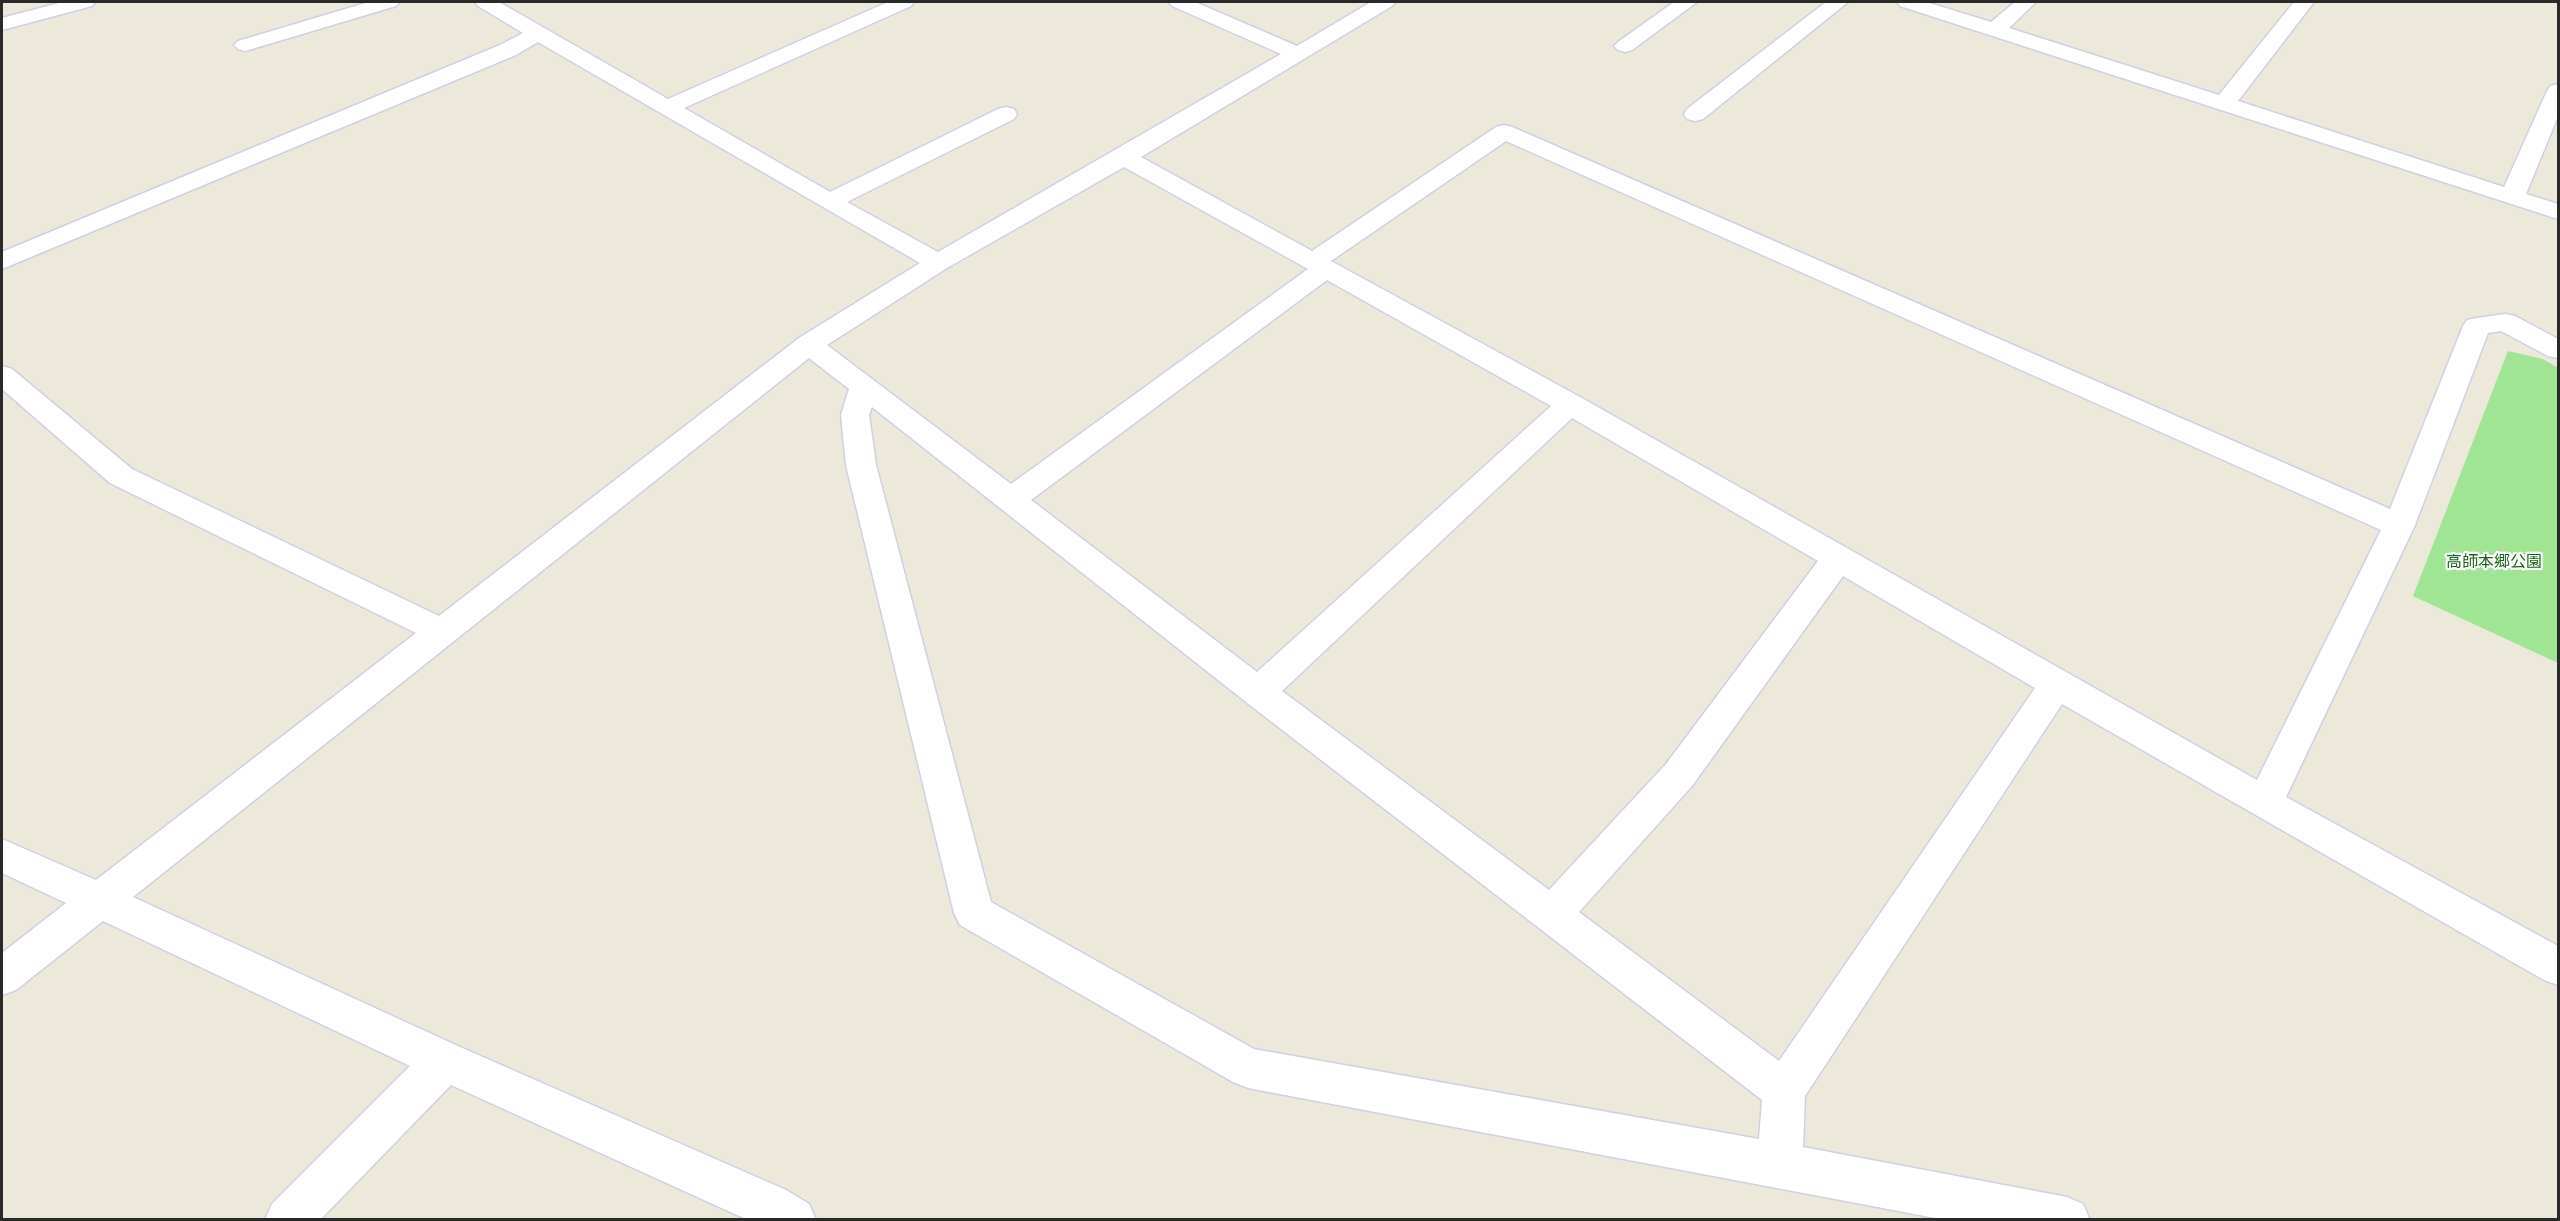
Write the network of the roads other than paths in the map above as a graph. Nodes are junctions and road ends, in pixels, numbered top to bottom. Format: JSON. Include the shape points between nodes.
{"nodes":[{"id":1,"x":85,"y":2,"type":"edge"},
{"id":2,"x":389,"y":2,"type":"edge"},
{"id":3,"x":485,"y":2,"type":"edge"},
{"id":4,"x":904,"y":2,"type":"edge"},
{"id":5,"x":1179,"y":2,"type":"edge"},
{"id":6,"x":1385,"y":2,"type":"edge"},
{"id":7,"x":1688,"y":2,"type":"edge"},
{"id":8,"x":1838,"y":2,"type":"edge"},
{"id":9,"x":1907,"y":2,"type":"edge"},
{"id":10,"x":2026,"y":2,"type":"edge"},
{"id":11,"x":2304,"y":2,"type":"edge"},
{"id":12,"x":2,"y":24,"type":"edge"},
{"id":13,"x":1995,"y":30,"type":"junction"},
{"id":14,"x":539,"y":33,"type":"junction"},
{"id":15,"x":245,"y":45,"type":"dead end"},
{"id":16,"x":1624,"y":46,"type":"dead end"},
{"id":17,"x":1296,"y":52,"type":"junction"},
{"id":18,"x":2559,"y":91,"type":"edge"},
{"id":19,"x":2224,"y":104,"type":"junction"},
{"id":20,"x":666,"y":108,"type":"junction"},
{"id":21,"x":1006,"y":114,"type":"dead end"},
{"id":22,"x":1695,"y":114,"type":"dead end"},
{"id":23,"x":1124,"y":157,"type":"junction"},
{"id":24,"x":2512,"y":198,"type":"junction"},
{"id":25,"x":829,"y":202,"type":"junction"},
{"id":26,"x":2559,"y":213,"type":"edge"},
{"id":27,"x":7,"y":252,"type":"edge"},
{"id":28,"x":938,"y":263,"type":"junction"},
{"id":29,"x":1319,"y":265,"type":"junction"},
{"id":30,"x":810,"y":344,"type":"junction"},
{"id":31,"x":2559,"y":350,"type":"edge"},
{"id":32,"x":2,"y":375,"type":"edge"},
{"id":33,"x":864,"y":386,"type":"junction"},
{"id":34,"x":1570,"y":404,"type":"junction"},
{"id":35,"x":1010,"y":501,"type":"junction"},
{"id":36,"x":2398,"y":525,"type":"junction"},
{"id":37,"x":1838,"y":558,"type":"junction"},
{"id":38,"x":441,"y":631,"type":"junction"},
{"id":39,"x":2057,"y":683,"type":"junction"},
{"id":40,"x":1258,"y":692,"type":"junction"},
{"id":41,"x":2264,"y":803,"type":"junction"},
{"id":42,"x":2,"y":855,"type":"edge"},
{"id":43,"x":101,"y":900,"type":"junction"},
{"id":44,"x":1553,"y":913,"type":"junction"},
{"id":45,"x":2559,"y":967,"type":"edge"},
{"id":46,"x":2,"y":977,"type":"edge"},
{"id":47,"x":445,"y":1060,"type":"junction"},
{"id":48,"x":1784,"y":1090,"type":"junction"},
{"id":49,"x":1780,"y":1165,"type":"junction"},
{"id":50,"x":288,"y":1220,"type":"edge"},
{"id":51,"x":793,"y":1220,"type":"edge"},
{"id":52,"x":2067,"y":1220,"type":"edge"}],
"edges":[{"from":1,"to":12,"type":"street"},
{"from":2,"to":15,"type":"street"},
{"from":3,"to":14,"type":"street"},
{"from":4,"to":20,"type":"street"},
{"from":5,"to":17,"type":"street"},
{"from":6,"to":17,"type":"street"},
{"from":7,"to":16,"type":"street"},
{"from":8,"to":22,"type":"street"},
{"from":9,"to":13,"type":"street"},
{"from":10,"to":13,"type":"street"},
{"from":11,"to":19,"type":"street"},
{"from":13,"to":19,"type":"street"},
{"from":14,"to":20,"type":"street"},
{"from":14,"to":27,"type":"street","via":[[497,54]]},
{"from":17,"to":23,"type":"street"},
{"from":18,"to":24,"type":"street"},
{"from":19,"to":24,"type":"street"},
{"from":20,"to":25,"type":"street"},
{"from":21,"to":25,"type":"street"},
{"from":23,"to":28,"type":"street"},
{"from":23,"to":29,"type":"street"},
{"from":24,"to":26,"type":"street"},
{"from":25,"to":28,"type":"street"},
{"from":28,"to":30,"type":"street"},
{"from":29,"to":34,"type":"street"},
{"from":29,"to":35,"type":"street"},
{"from":29,"to":36,"type":"street","via":[[1504,132]]},
{"from":30,"to":33,"type":"street"},
{"from":30,"to":38,"type":"street"},
{"from":31,"to":36,"type":"street","via":[[2505,322],[2477,326]]},
{"from":32,"to":38,"type":"street","via":[[121,476]]},
{"from":33,"to":35,"type":"street"},
{"from":33,"to":49,"type":"street","via":[[855,416],[861,465],[974,913],[1248,1068]]},
{"from":34,"to":37,"type":"street"},
{"from":34,"to":40,"type":"street"},
{"from":35,"to":40,"type":"street"},
{"from":36,"to":41,"type":"street"},
{"from":37,"to":39,"type":"street"},
{"from":37,"to":44,"type":"street","via":[[1678,775]]},
{"from":38,"to":43,"type":"street"},
{"from":39,"to":41,"type":"street"},
{"from":39,"to":48,"type":"street"},
{"from":40,"to":44,"type":"street"},
{"from":41,"to":45,"type":"street"},
{"from":42,"to":43,"type":"street"},
{"from":43,"to":46,"type":"street"},
{"from":43,"to":47,"type":"street"},
{"from":44,"to":48,"type":"street"},
{"from":47,"to":50,"type":"street"},
{"from":47,"to":51,"type":"street","via":[[770,1206]]},
{"from":48,"to":49,"type":"street"},
{"from":49,"to":52,"type":"street"}]}
